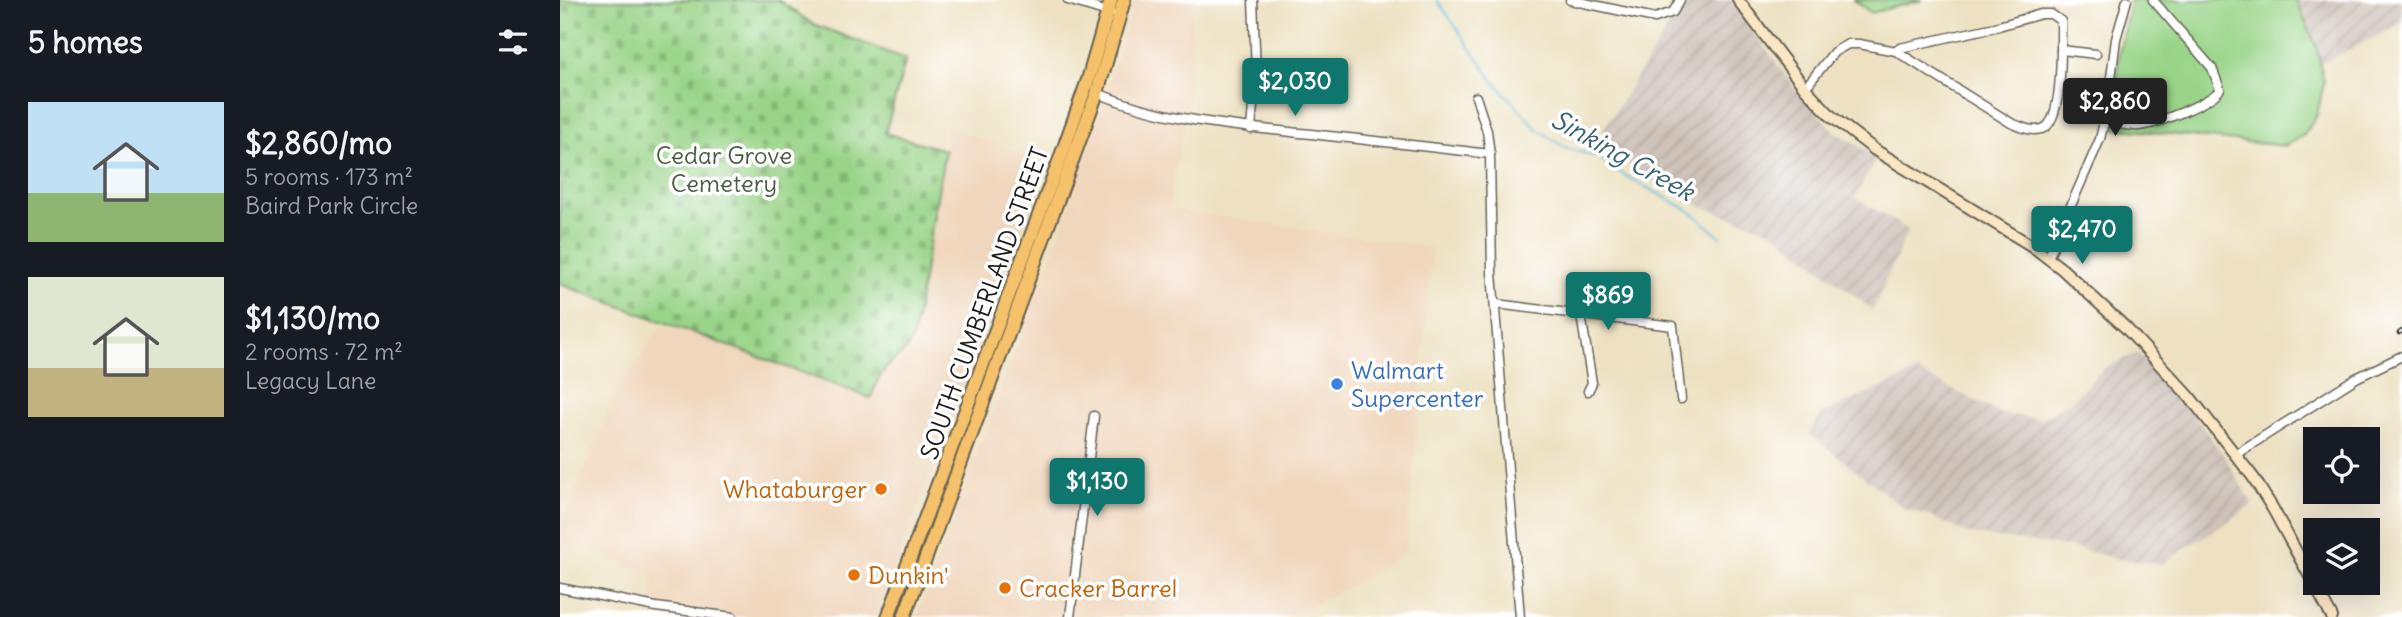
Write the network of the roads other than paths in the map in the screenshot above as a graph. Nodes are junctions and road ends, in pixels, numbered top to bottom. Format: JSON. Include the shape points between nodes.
{"nodes":[{"id":1,"x":1068,"y":0,"type":"edge"},
{"id":2,"x":1124,"y":0,"type":"edge"},
{"id":3,"x":1253,"y":0,"type":"edge"},
{"id":4,"x":1570,"y":0,"type":"edge"},
{"id":5,"x":1680,"y":0,"type":"edge"},
{"id":6,"x":1738,"y":0,"type":"edge"},
{"id":7,"x":2127,"y":0,"type":"edge"},
{"id":8,"x":2153,"y":0,"type":"edge"},
{"id":9,"x":1113,"y":9,"type":"edge"},
{"id":10,"x":2061,"y":50,"type":"junction"},
{"id":11,"x":1896,"y":51,"type":"junction"},
{"id":12,"x":2096,"y":54,"type":"dead end"},
{"id":13,"x":1805,"y":88,"type":"junction"},
{"id":14,"x":1097,"y":93,"type":"junction"},
{"id":15,"x":1476,"y":97,"type":"dead end"},
{"id":16,"x":2104,"y":121,"type":"junction"},
{"id":17,"x":1251,"y":129,"type":"junction"},
{"id":18,"x":1490,"y":154,"type":"junction"},
{"id":19,"x":2048,"y":258,"type":"junction"},
{"id":20,"x":1496,"y":304,"type":"junction"},
{"id":21,"x":1581,"y":315,"type":"junction"},
{"id":22,"x":2402,"y":356,"type":"edge"},
{"id":23,"x":1588,"y":391,"type":"dead end"},
{"id":24,"x":1681,"y":399,"type":"dead end"},
{"id":25,"x":1094,"y":416,"type":"dead end"},
{"id":26,"x":2236,"y":454,"type":"junction"},
{"id":27,"x":560,"y":588,"type":"edge"},
{"id":28,"x":733,"y":617,"type":"edge"},
{"id":29,"x":888,"y":617,"type":"edge"},
{"id":30,"x":904,"y":617,"type":"edge"},
{"id":31,"x":1070,"y":617,"type":"edge"},
{"id":32,"x":1520,"y":617,"type":"edge"},
{"id":33,"x":2332,"y":617,"type":"edge"}],
"edges":[{"from":1,"to":9,"type":"street"},
{"from":2,"to":9,"type":"main road","name":"SOUTH CUMBERLAND STREET"},
{"from":3,"to":17,"type":"street","via":[[1256,71]]},
{"from":4,"to":5,"type":"street","via":[[1654,18],[1673,12]]},
{"from":6,"to":13,"type":"main road"},
{"from":7,"to":16,"type":"street","via":[[2116,39]]},
{"from":8,"to":16,"type":"street","via":[[2212,68],[2220,89],[2208,100],[2138,126]]},
{"from":9,"to":14,"type":"main road","name":"SOUTH CUMBERLAND STREET"},
{"from":9,"to":29,"type":"main road","name":"SOUTH CUMBERLAND STREET"},
{"from":10,"to":11,"type":"street","via":[[2062,20],[2041,14]]},
{"from":10,"to":11,"type":"street","via":[[2053,121],[2044,129],[2029,130]]},
{"from":10,"to":12,"type":"street"},
{"from":11,"to":13,"type":"street","via":[[1849,44],[1834,52]]},
{"from":13,"to":19,"type":"main road","via":[[1831,116],[1875,150]]},
{"from":14,"to":17,"type":"street","via":[[1160,115]]},
{"from":14,"to":30,"type":"main road","name":"SOUTH CUMBERLAND STREET"},
{"from":15,"to":18,"type":"street","via":[[1488,131]]},
{"from":16,"to":19,"type":"street"},
{"from":17,"to":18,"type":"street"},
{"from":18,"to":20,"type":"street"},
{"from":19,"to":26,"type":"main road","via":[[2133,337]]},
{"from":20,"to":21,"type":"street"},
{"from":20,"to":32,"type":"street"},
{"from":21,"to":23,"type":"street","via":[[1592,383]]},
{"from":21,"to":24,"type":"street","via":[[1673,326]]},
{"from":22,"to":26,"type":"street","via":[[2356,378]]},
{"from":25,"to":31,"type":"street"},
{"from":26,"to":33,"type":"main road","via":[[2273,509]]},
{"from":27,"to":28,"type":"street"}]}
